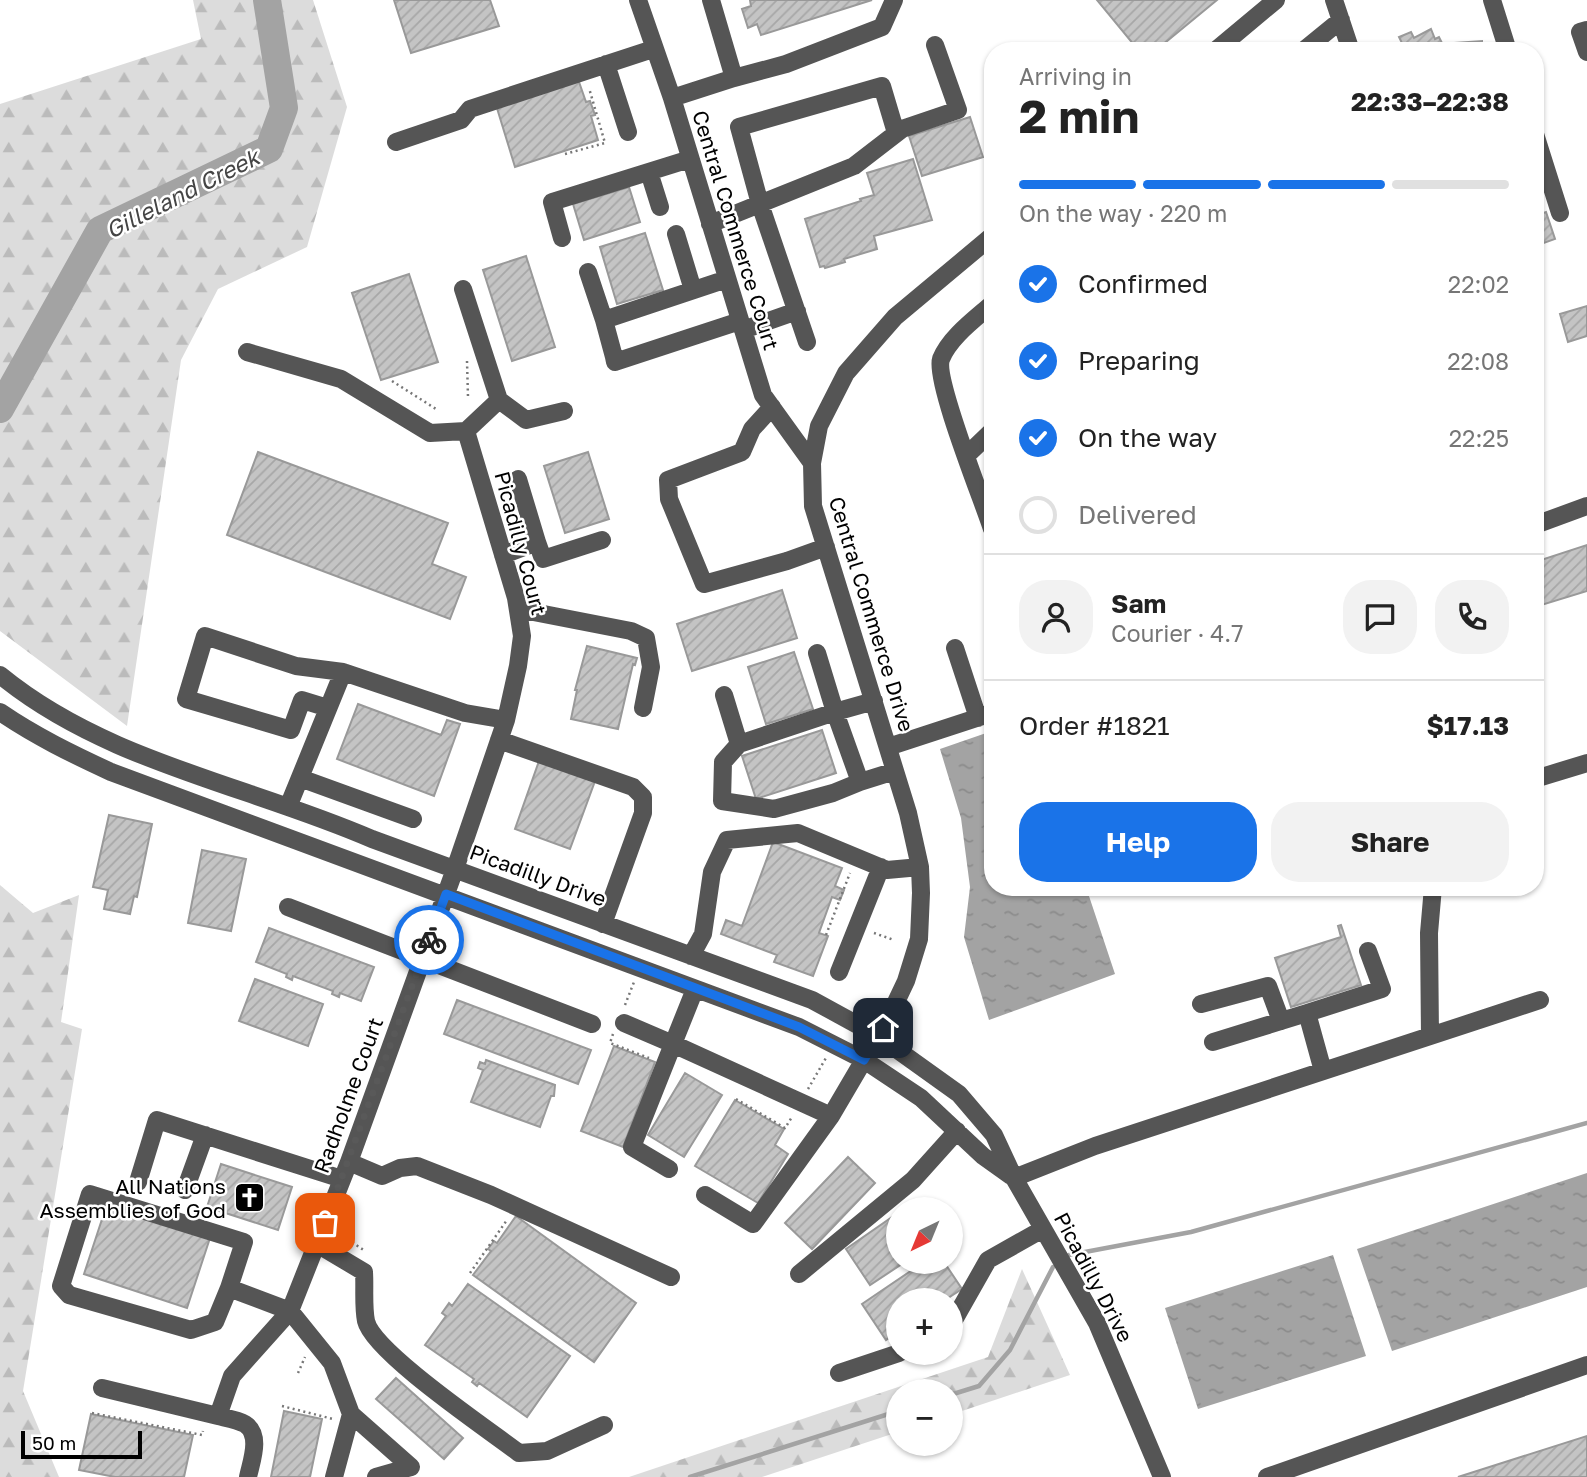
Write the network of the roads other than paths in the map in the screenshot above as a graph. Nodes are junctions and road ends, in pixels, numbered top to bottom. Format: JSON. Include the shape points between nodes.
{"nodes":[{"id":1,"x":638,"y":0,"type":"edge"},
{"id":2,"x":711,"y":0,"type":"edge"},
{"id":3,"x":894,"y":0,"type":"edge"},
{"id":4,"x":1276,"y":0,"type":"edge"},
{"id":5,"x":1334,"y":0,"type":"edge"},
{"id":6,"x":1492,"y":0,"type":"edge"},
{"id":7,"x":1341,"y":20,"type":"junction"},
{"id":8,"x":1587,"y":30,"type":"edge"},
{"id":9,"x":1226,"y":42,"type":"edge"},
{"id":10,"x":1314,"y":42,"type":"edge"},
{"id":11,"x":1349,"y":42,"type":"edge"},
{"id":12,"x":1505,"y":42,"type":"edge"},
{"id":13,"x":935,"y":45,"type":"dead end"},
{"id":14,"x":653,"y":49,"type":"junction"},
{"id":15,"x":1587,"y":52,"type":"edge"},
{"id":16,"x":606,"y":64,"type":"junction"},
{"id":17,"x":734,"y":78,"type":"junction"},
{"id":18,"x":672,"y":98,"type":"junction"},
{"id":19,"x":628,"y":132,"type":"dead end"},
{"id":20,"x":896,"y":133,"type":"junction"},
{"id":21,"x":396,"y":142,"type":"dead end"},
{"id":22,"x":690,"y":159,"type":"junction"},
{"id":23,"x":1544,"y":162,"type":"edge"},
{"id":24,"x":649,"y":172,"type":"junction"},
{"id":25,"x":760,"y":204,"type":"junction"},
{"id":26,"x":660,"y":207,"type":"dead end"},
{"id":27,"x":1560,"y":213,"type":"dead end"},
{"id":28,"x":710,"y":224,"type":"junction"},
{"id":29,"x":676,"y":234,"type":"dead end"},
{"id":30,"x":562,"y":238,"type":"dead end"},
{"id":31,"x":984,"y":243,"type":"edge"},
{"id":32,"x":589,"y":272,"type":"dead end"},
{"id":33,"x":727,"y":279,"type":"junction"},
{"id":34,"x":463,"y":289,"type":"dead end"},
{"id":35,"x":692,"y":290,"type":"junction"},
{"id":36,"x":797,"y":311,"type":"junction"},
{"id":37,"x":984,"y":311,"type":"edge"},
{"id":38,"x":604,"y":320,"type":"junction"},
{"id":39,"x":742,"y":326,"type":"junction"},
{"id":40,"x":807,"y":342,"type":"dead end"},
{"id":41,"x":247,"y":352,"type":"dead end"},
{"id":42,"x":499,"y":400,"type":"junction"},
{"id":43,"x":772,"y":407,"type":"junction"},
{"id":44,"x":564,"y":411,"type":"dead end"},
{"id":45,"x":466,"y":431,"type":"junction"},
{"id":46,"x":984,"y":439,"type":"edge"},
{"id":47,"x":967,"y":455,"type":"junction"},
{"id":48,"x":812,"y":463,"type":"junction"},
{"id":49,"x":518,"y":479,"type":"dead end"},
{"id":50,"x":984,"y":505,"type":"edge"},
{"id":51,"x":1587,"y":506,"type":"edge"},
{"id":52,"x":1544,"y":522,"type":"edge"},
{"id":53,"x":601,"y":540,"type":"dead end"},
{"id":54,"x":537,"y":542,"type":"junction"},
{"id":55,"x":826,"y":547,"type":"junction"},
{"id":56,"x":503,"y":555,"type":"junction"},
{"id":57,"x":518,"y":609,"type":"junction"},
{"id":58,"x":955,"y":648,"type":"dead end"},
{"id":59,"x":817,"y":653,"type":"dead end"},
{"id":60,"x":342,"y":672,"type":"junction"},
{"id":61,"x":0,"y":675,"type":"edge"},
{"id":62,"x":724,"y":695,"type":"dead end"},
{"id":63,"x":874,"y":701,"type":"junction"},
{"id":64,"x":328,"y":708,"type":"junction"},
{"id":65,"x":643,"y":708,"type":"dead end"},
{"id":66,"x":0,"y":712,"type":"edge"},
{"id":67,"x":835,"y":712,"type":"junction"},
{"id":68,"x":984,"y":714,"type":"edge"},
{"id":69,"x":984,"y":716,"type":"edge"},
{"id":70,"x":506,"y":720,"type":"junction"},
{"id":71,"x":499,"y":740,"type":"junction"},
{"id":72,"x":739,"y":744,"type":"junction"},
{"id":73,"x":888,"y":747,"type":"junction"},
{"id":74,"x":1587,"y":763,"type":"edge"},
{"id":75,"x":895,"y":771,"type":"junction"},
{"id":76,"x":1544,"y":776,"type":"edge"},
{"id":77,"x":300,"y":778,"type":"junction"},
{"id":78,"x":860,"y":782,"type":"junction"},
{"id":79,"x":288,"y":807,"type":"junction"},
{"id":80,"x":413,"y":819,"type":"dead end"},
{"id":81,"x":881,"y":867,"type":"junction"},
{"id":82,"x":920,"y":867,"type":"junction"},
{"id":83,"x":455,"y":869,"type":"junction"},
{"id":84,"x":446,"y":894,"type":"junction"},
{"id":85,"x":1432,"y":896,"type":"edge"},
{"id":86,"x":288,"y":907,"type":"dead end"},
{"id":87,"x":603,"y":924,"type":"junction"},
{"id":88,"x":1368,"y":951,"type":"dead end"},
{"id":89,"x":691,"y":956,"type":"junction"},
{"id":90,"x":422,"y":960,"type":"junction"},
{"id":91,"x":839,"y":972,"type":"dead end"},
{"id":92,"x":695,"y":989,"type":"junction"},
{"id":93,"x":1540,"y":1000,"type":"dead end"},
{"id":94,"x":1201,"y":1004,"type":"dead end"},
{"id":95,"x":1307,"y":1013,"type":"junction"},
{"id":96,"x":1281,"y":1021,"type":"junction"},
{"id":97,"x":624,"y":1023,"type":"dead end"},
{"id":98,"x":592,"y":1024,"type":"dead end"},
{"id":99,"x":878,"y":1036,"type":"junction"},
{"id":100,"x":1430,"y":1036,"type":"junction"},
{"id":101,"x":1213,"y":1042,"type":"dead end"},
{"id":102,"x":673,"y":1044,"type":"junction"},
{"id":103,"x":864,"y":1060,"type":"junction"},
{"id":104,"x":1323,"y":1071,"type":"junction"},
{"id":105,"x":831,"y":1116,"type":"junction"},
{"id":106,"x":957,"y":1131,"type":"junction"},
{"id":107,"x":205,"y":1135,"type":"junction"},
{"id":108,"x":349,"y":1162,"type":"junction"},
{"id":109,"x":669,"y":1169,"type":"dead end"},
{"id":110,"x":1014,"y":1178,"type":"junction"},
{"id":111,"x":342,"y":1179,"type":"junction"},
{"id":112,"x":138,"y":1182,"type":"dead end"},
{"id":113,"x":185,"y":1190,"type":"dead end"},
{"id":114,"x":705,"y":1195,"type":"dead end"},
{"id":115,"x":1043,"y":1229,"type":"junction"},
{"id":116,"x":317,"y":1244,"type":"junction"},
{"id":117,"x":799,"y":1274,"type":"dead end"},
{"id":118,"x":671,"y":1277,"type":"dead end"},
{"id":119,"x":229,"y":1289,"type":"junction"},
{"id":120,"x":963,"y":1304,"type":"edge"},
{"id":121,"x":290,"y":1311,"type":"junction"},
{"id":122,"x":886,"y":1357,"type":"edge"},
{"id":123,"x":1587,"y":1365,"type":"edge"},
{"id":124,"x":839,"y":1373,"type":"dead end"},
{"id":125,"x":103,"y":1388,"type":"dead end"},
{"id":126,"x":218,"y":1416,"type":"junction"},
{"id":127,"x":344,"y":1416,"type":"junction"},
{"id":128,"x":604,"y":1425,"type":"dead end"},
{"id":129,"x":248,"y":1477,"type":"edge"},
{"id":130,"x":334,"y":1477,"type":"edge"},
{"id":131,"x":376,"y":1477,"type":"edge"},
{"id":132,"x":1162,"y":1477,"type":"edge"},
{"id":133,"x":1267,"y":1477,"type":"edge"}],
"edges":[{"from":1,"to":14,"type":"street","name":"Central Commerce Court"},
{"from":2,"to":17,"type":"street"},
{"from":3,"to":17,"type":"street","via":[[882,27],[786,64]]},
{"from":4,"to":9,"type":"street"},
{"from":5,"to":7,"type":"street"},
{"from":6,"to":12,"type":"street"},
{"from":7,"to":10,"type":"street"},
{"from":7,"to":11,"type":"street"},
{"from":8,"to":15,"type":"street","via":[[1580,32]]},
{"from":13,"to":20,"type":"street","via":[[958,110]]},
{"from":14,"to":16,"type":"street"},
{"from":14,"to":18,"type":"street","name":"Central Commerce Court"},
{"from":16,"to":19,"type":"street"},
{"from":16,"to":21,"type":"street","via":[[470,109],[461,120]]},
{"from":17,"to":18,"type":"street"},
{"from":18,"to":22,"type":"street","name":"Central Commerce Court"},
{"from":20,"to":25,"type":"street","via":[[854,166]]},
{"from":20,"to":25,"type":"street","via":[[882,86],[740,127]]},
{"from":22,"to":24,"type":"street"},
{"from":22,"to":28,"type":"street","name":"Central Commerce Court"},
{"from":23,"to":27,"type":"street"},
{"from":24,"to":26,"type":"street"},
{"from":24,"to":30,"type":"street","via":[[552,202]]},
{"from":25,"to":28,"type":"street"},
{"from":25,"to":36,"type":"street"},
{"from":28,"to":33,"type":"street","name":"Central Commerce Court"},
{"from":29,"to":35,"type":"street"},
{"from":31,"to":48,"type":"street","name":"Central Commerce Drive","via":[[895,317],[846,373],[819,426]]},
{"from":32,"to":38,"type":"street"},
{"from":33,"to":35,"type":"street"},
{"from":33,"to":39,"type":"street","name":"Central Commerce Court"},
{"from":34,"to":42,"type":"street"},
{"from":35,"to":38,"type":"street"},
{"from":36,"to":39,"type":"street"},
{"from":36,"to":40,"type":"street"},
{"from":37,"to":47,"type":"street","via":[[948,348],[939,367]]},
{"from":38,"to":39,"type":"street","via":[[615,362]]},
{"from":39,"to":43,"type":"street","name":"Central Commerce Court","via":[[763,395]]},
{"from":41,"to":45,"type":"street","via":[[341,379],[430,433]]},
{"from":42,"to":44,"type":"street","via":[[526,421]]},
{"from":42,"to":45,"type":"street"},
{"from":43,"to":48,"type":"street","name":"Central Commerce Court"},
{"from":43,"to":55,"type":"street","via":[[752,429],[742,452],[668,481],[669,499],[704,584]]},
{"from":45,"to":56,"type":"street","name":"Picadilly Court"},
{"from":46,"to":47,"type":"street"},
{"from":47,"to":50,"type":"street"},
{"from":48,"to":55,"type":"street","name":"Central Commerce Drive","via":[[813,506]]},
{"from":49,"to":54,"type":"street"},
{"from":51,"to":52,"type":"street"},
{"from":53,"to":54,"type":"street","via":[[543,559]]},
{"from":54,"to":56,"type":"street"},
{"from":55,"to":63,"type":"street","name":"Central Commerce Drive"},
{"from":56,"to":57,"type":"street","name":"Picadilly Court"},
{"from":57,"to":65,"type":"street","via":[[631,631],[646,638],[651,667]]},
{"from":57,"to":70,"type":"street","name":"Picadilly Court","via":[[522,636]]},
{"from":58,"to":68,"type":"street"},
{"from":59,"to":67,"type":"street"},
{"from":60,"to":64,"type":"street"},
{"from":60,"to":64,"type":"street","via":[[296,666],[205,636],[186,699],[291,730],[302,700]]},
{"from":60,"to":70,"type":"street","via":[[465,713]]},
{"from":61,"to":79,"type":"street","name":"Picadilly Drive","via":[[71,722],[132,752]]},
{"from":62,"to":72,"type":"street"},
{"from":63,"to":67,"type":"street"},
{"from":63,"to":73,"type":"street","name":"Central Commerce Drive"},
{"from":64,"to":77,"type":"street"},
{"from":66,"to":84,"type":"street","name":"Picadilly Drive","via":[[61,749],[111,772]]},
{"from":67,"to":72,"type":"street"},
{"from":67,"to":78,"type":"street"},
{"from":69,"to":73,"type":"street"},
{"from":70,"to":71,"type":"street","name":"Picadilly Court"},
{"from":71,"to":83,"type":"street","name":"Picadilly Court"},
{"from":71,"to":87,"type":"street","via":[[633,787],[643,797],[643,813]]},
{"from":72,"to":78,"type":"street","via":[[723,762],[722,801],[774,809]]},
{"from":73,"to":75,"type":"street","name":"Central Commerce Drive"},
{"from":74,"to":76,"type":"street"},
{"from":75,"to":78,"type":"street"},
{"from":75,"to":82,"type":"street","name":"Central Commerce Drive"},
{"from":77,"to":79,"type":"street"},
{"from":77,"to":80,"type":"street"},
{"from":79,"to":83,"type":"street","name":"Picadilly Drive"},
{"from":81,"to":82,"type":"street"},
{"from":81,"to":89,"type":"street","via":[[798,833],[727,840],[712,872],[703,934]]},
{"from":81,"to":91,"type":"street"},
{"from":82,"to":99,"type":"street","name":"Central Commerce Drive","via":[[919,939],[906,981]]},
{"from":83,"to":84,"type":"street","name":"Picadilly Court"},
{"from":83,"to":87,"type":"street","name":"Picadilly Drive"},
{"from":84,"to":90,"type":"street","name":"Radholme Court"},
{"from":84,"to":92,"type":"street","name":"Picadilly Drive"},
{"from":85,"to":100,"type":"street"},
{"from":86,"to":90,"type":"street"},
{"from":87,"to":89,"type":"street","name":"Picadilly Drive"},
{"from":88,"to":95,"type":"street","via":[[1382,989]]},
{"from":89,"to":99,"type":"street","name":"Picadilly Drive","via":[[811,1000]]},
{"from":90,"to":98,"type":"street"},
{"from":90,"to":108,"type":"street","name":"Radholme Court"},
{"from":92,"to":102,"type":"street"},
{"from":92,"to":103,"type":"street","name":"Picadilly Drive","via":[[799,1027]]},
{"from":93,"to":100,"type":"street"},
{"from":94,"to":96,"type":"street","via":[[1268,986]]},
{"from":95,"to":96,"type":"street"},
{"from":95,"to":104,"type":"street"},
{"from":96,"to":101,"type":"street"},
{"from":97,"to":102,"type":"street"},
{"from":99,"to":103,"type":"street","name":"Central Commerce Drive"},
{"from":99,"to":110,"type":"street","name":"Picadilly Drive","via":[[958,1094],[994,1135]]},
{"from":100,"to":104,"type":"street"},
{"from":102,"to":105,"type":"street"},
{"from":102,"to":109,"type":"street","via":[[632,1147]]},
{"from":103,"to":105,"type":"street","name":"Central Commerce Drive"},
{"from":103,"to":106,"type":"street","name":"Picadilly Drive","via":[[921,1098]]},
{"from":104,"to":110,"type":"street","via":[[1095,1146]]},
{"from":105,"to":114,"type":"street","name":"Central Commerce Drive","via":[[753,1224]]},
{"from":106,"to":110,"type":"street","name":"Picadilly Drive"},
{"from":106,"to":117,"type":"street","via":[[914,1180]]},
{"from":107,"to":111,"type":"street"},
{"from":107,"to":112,"type":"street","via":[[157,1120]]},
{"from":107,"to":113,"type":"street"},
{"from":108,"to":111,"type":"street","name":"Radholme Court"},
{"from":108,"to":118,"type":"street","via":[[382,1176],[417,1166]]},
{"from":110,"to":115,"type":"street","name":"Picadilly Drive"},
{"from":111,"to":116,"type":"street","name":"Radholme Court"},
{"from":115,"to":120,"type":"street","via":[[988,1260]]},
{"from":115,"to":132,"type":"street","name":"Picadilly Drive","via":[[1097,1323]]},
{"from":116,"to":121,"type":"street","name":"Radholme Court"},
{"from":116,"to":128,"type":"street","via":[[364,1272],[366,1322],[373,1335],[404,1365],[519,1453],[547,1451]]},
{"from":119,"to":119,"type":"street","via":[[244,1242],[90,1194],[61,1286],[69,1295],[191,1330],[215,1322]]},
{"from":119,"to":121,"type":"street"},
{"from":121,"to":126,"type":"street","name":"Radholme Court","via":[[232,1376]]},
{"from":121,"to":127,"type":"street","via":[[332,1363]]},
{"from":122,"to":124,"type":"street"},
{"from":123,"to":133,"type":"street"},
{"from":125,"to":126,"type":"street"},
{"from":126,"to":129,"type":"street","via":[[246,1425],[253,1435]]},
{"from":127,"to":130,"type":"street"},
{"from":127,"to":131,"type":"street","via":[[411,1467]]}]}
